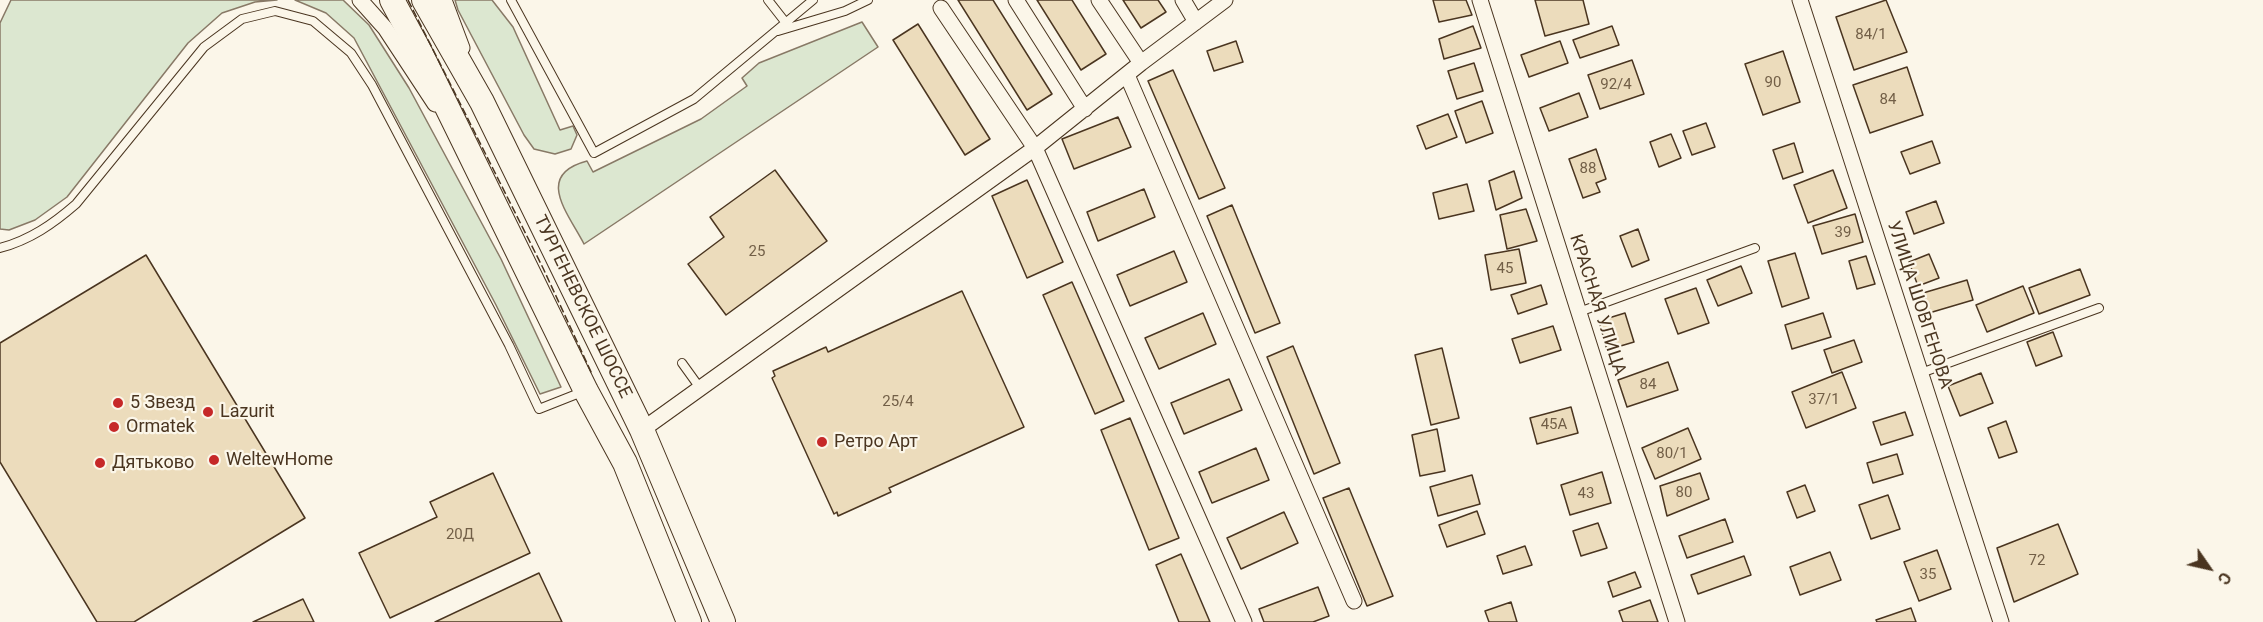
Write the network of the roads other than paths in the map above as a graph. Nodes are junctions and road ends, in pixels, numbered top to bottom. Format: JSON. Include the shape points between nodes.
{"nodes":[{"id":1,"x":360,"y":0,"type":"edge"},
{"id":2,"x":392,"y":0,"type":"edge"},
{"id":3,"x":424,"y":0,"type":"edge"},
{"id":4,"x":444,"y":0,"type":"edge"},
{"id":5,"x":511,"y":0,"type":"edge"},
{"id":6,"x":768,"y":0,"type":"edge"},
{"id":7,"x":813,"y":0,"type":"edge"},
{"id":8,"x":868,"y":0,"type":"edge"},
{"id":9,"x":1016,"y":0,"type":"edge"},
{"id":10,"x":1099,"y":0,"type":"edge"},
{"id":11,"x":1183,"y":0,"type":"edge"},
{"id":12,"x":1225,"y":0,"type":"edge"},
{"id":13,"x":1480,"y":0,"type":"edge"},
{"id":14,"x":1800,"y":0,"type":"edge"},
{"id":15,"x":941,"y":8,"type":"dead end"},
{"id":16,"x":1196,"y":22,"type":"junction"},
{"id":17,"x":786,"y":23,"type":"junction"},
{"id":18,"x":774,"y":33,"type":"junction"},
{"id":19,"x":1141,"y":63,"type":"junction"},
{"id":20,"x":1127,"y":75,"type":"junction"},
{"id":21,"x":482,"y":102,"type":"junction"},
{"id":22,"x":1085,"y":109,"type":"junction"},
{"id":23,"x":1035,"y":148,"type":"junction"},
{"id":24,"x":473,"y":162,"type":"junction"},
{"id":25,"x":0,"y":248,"type":"edge"},
{"id":26,"x":1755,"y":248,"type":"dead end"},
{"id":27,"x":2099,"y":308,"type":"dead end"},
{"id":28,"x":1579,"y":312,"type":"junction"},
{"id":29,"x":682,"y":363,"type":"dead end"},
{"id":30,"x":1921,"y":373,"type":"junction"},
{"id":31,"x":700,"y":388,"type":"junction"},
{"id":32,"x":586,"y":391,"type":"junction"},
{"id":33,"x":642,"y":430,"type":"junction"},
{"id":34,"x":1354,"y":601,"type":"dead end"},
{"id":35,"x":689,"y":622,"type":"edge"},
{"id":36,"x":723,"y":622,"type":"edge"},
{"id":37,"x":1244,"y":622,"type":"edge"},
{"id":38,"x":1677,"y":622,"type":"edge"},
{"id":39,"x":2001,"y":622,"type":"edge"}],
"edges":[{"from":1,"to":24,"type":"street","via":[[385,28]]},
{"from":2,"to":24,"type":"highway","name":"ТУРГЕНЕВСКОЕ ШОССЕ"},
{"from":3,"to":21,"type":"highway","name":"ТУРГЕНЕВСКОЕ ШОССЕ"},
{"from":4,"to":21,"type":"street"},
{"from":5,"to":18,"type":"lane","via":[[594,153],[694,99]]},
{"from":6,"to":17,"type":"lane"},
{"from":7,"to":17,"type":"lane"},
{"from":8,"to":18,"type":"lane"},
{"from":9,"to":22,"type":"street"},
{"from":10,"to":19,"type":"street"},
{"from":11,"to":16,"type":"street"},
{"from":12,"to":16,"type":"street"},
{"from":13,"to":28,"type":"street","name":"КРАСНАЯ УЛИЦА"},
{"from":14,"to":30,"type":"street","name":"УЛИЦА ШОВГЕНОВА"},
{"from":15,"to":23,"type":"street"},
{"from":16,"to":19,"type":"street"},
{"from":17,"to":18,"type":"lane"},
{"from":19,"to":20,"type":"street"},
{"from":20,"to":22,"type":"street"},
{"from":20,"to":34,"type":"street"},
{"from":21,"to":33,"type":"highway","name":"ТУРГЕНЕВСКОЕ ШОССЕ"},
{"from":22,"to":23,"type":"street"},
{"from":23,"to":31,"type":"street"},
{"from":23,"to":37,"type":"street"},
{"from":24,"to":32,"type":"highway","name":"ТУРГЕНЕВСКОЕ ШОССЕ"},
{"from":25,"to":32,"type":"lane","via":[[21,243],[76,204],[204,47],[242,19],[276,11],[313,21],[351,52],[394,126],[539,409]]},
{"from":26,"to":28,"type":"lane"},
{"from":27,"to":30,"type":"lane"},
{"from":28,"to":38,"type":"street","name":"КРАСНАЯ УЛИЦА"},
{"from":29,"to":31,"type":"lane"},
{"from":30,"to":39,"type":"street","name":"УЛИЦА ШОВГЕНОВА"},
{"from":31,"to":33,"type":"street"},
{"from":32,"to":35,"type":"highway","name":"ТУРГЕНЕВСКОЕ ШОССЕ","via":[[625,463]]},
{"from":33,"to":36,"type":"highway","name":"ТУРГЕНЕВСКОЕ ШОССЕ"}]}
